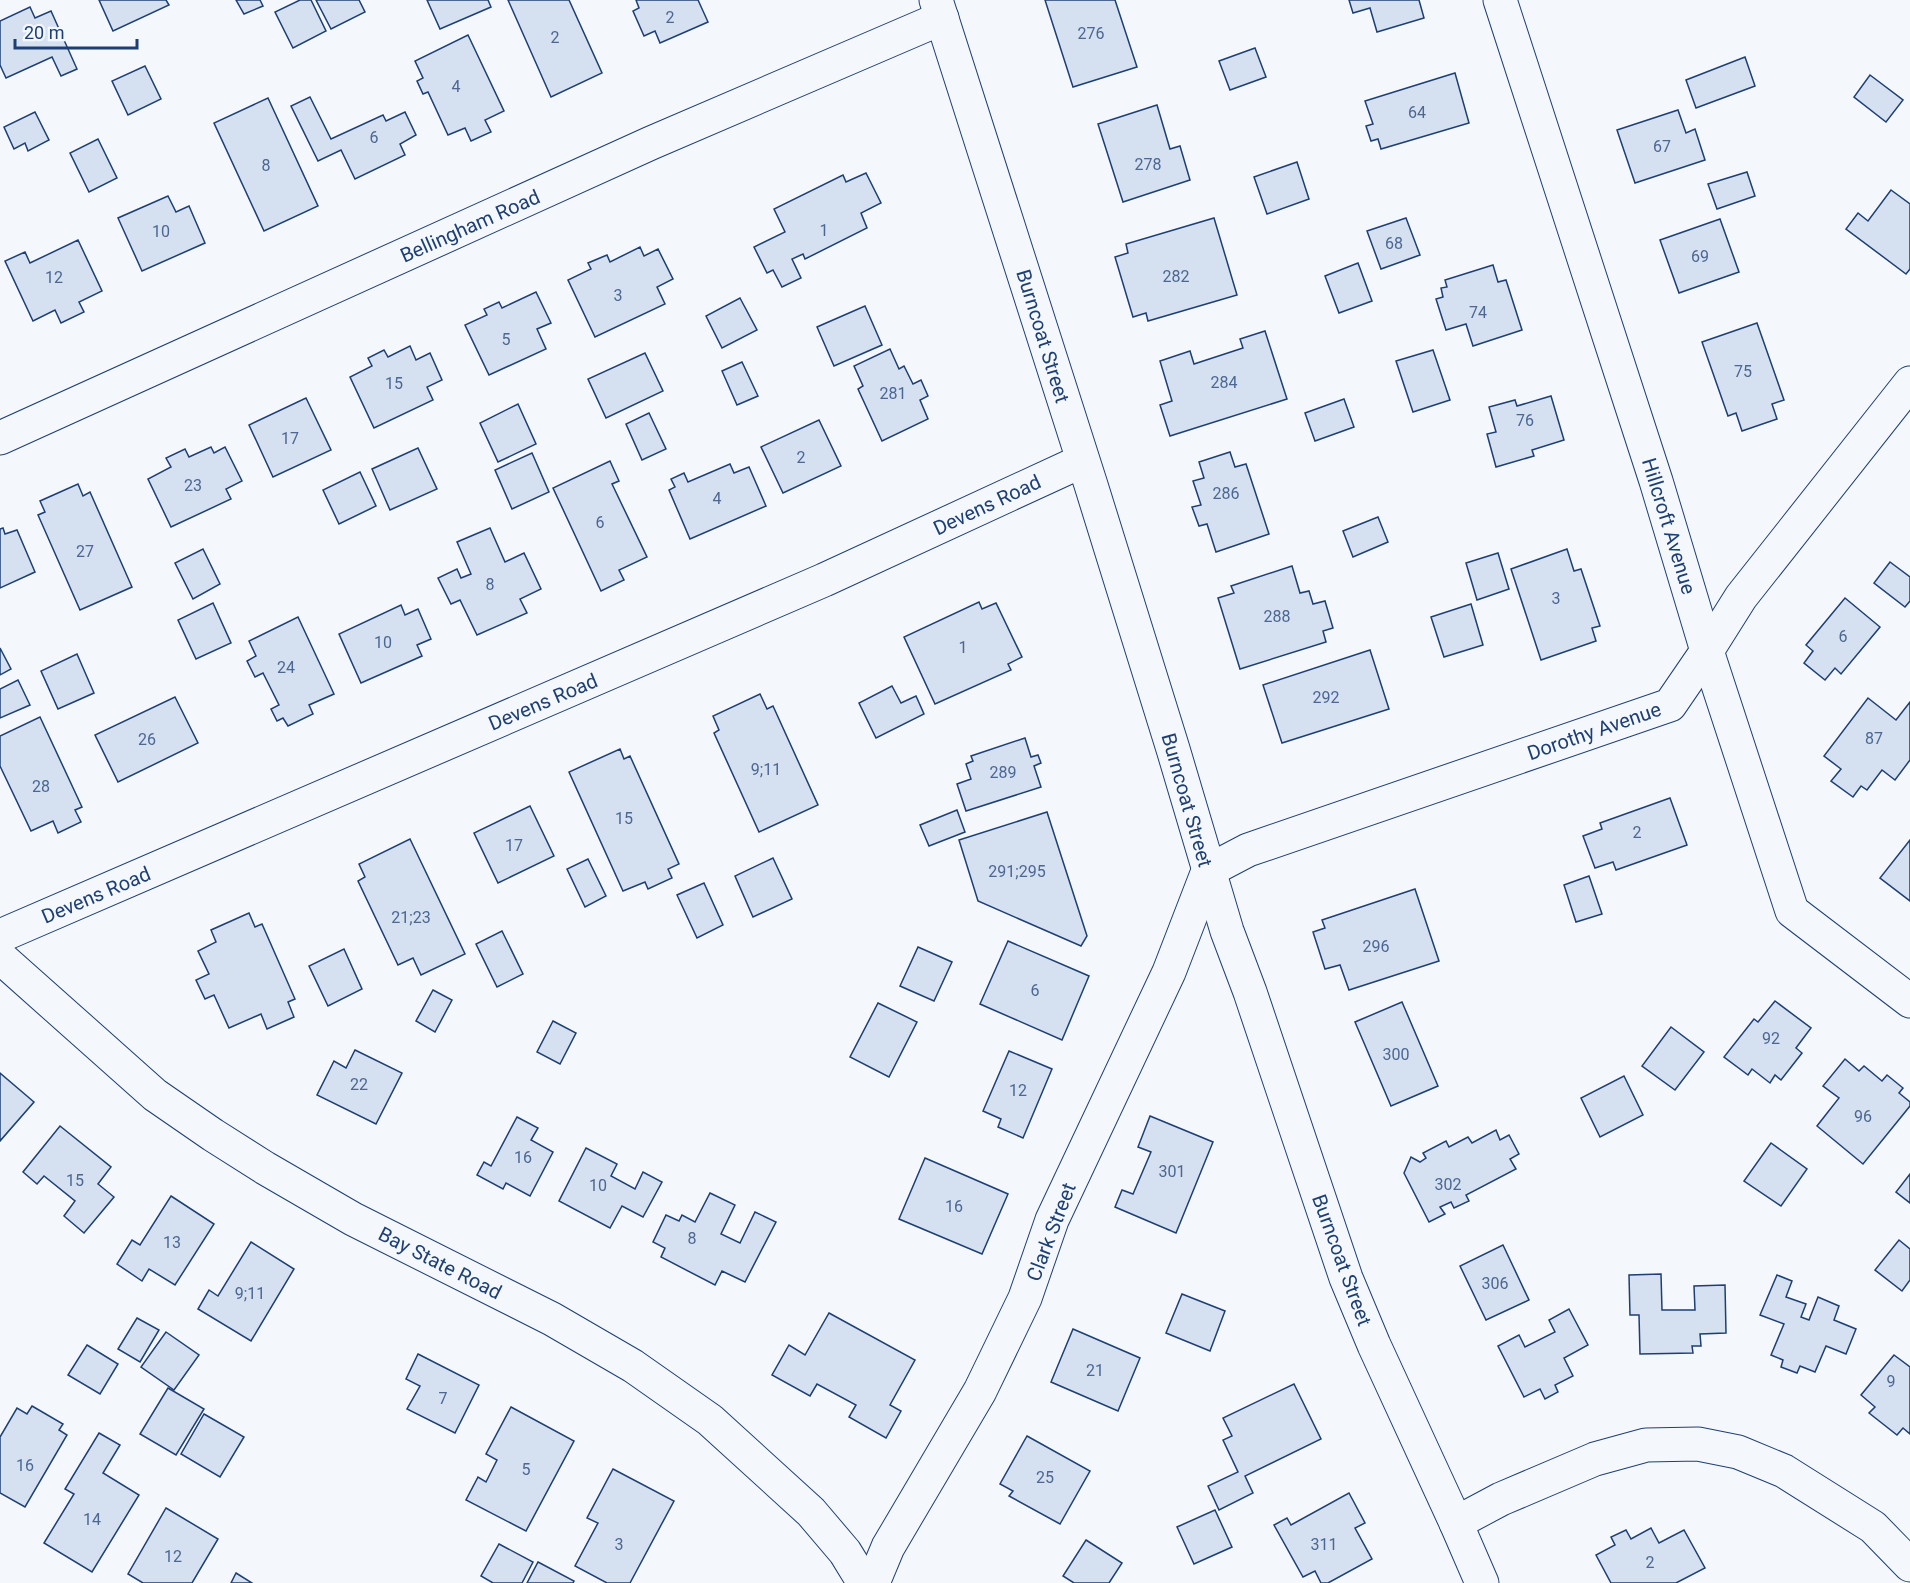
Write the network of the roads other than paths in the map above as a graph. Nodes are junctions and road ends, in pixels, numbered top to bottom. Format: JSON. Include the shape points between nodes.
{"nodes":[{"id":1,"x":1500,"y":0,"type":"edge"},
{"id":2,"x":939,"y":9,"type":"edge"},
{"id":3,"x":1910,"y":383,"type":"edge"},
{"id":4,"x":0,"y":438,"type":"edge"},
{"id":5,"x":1082,"y":461,"type":"junction"},
{"id":6,"x":1707,"y":651,"type":"junction"},
{"id":7,"x":1208,"y":871,"type":"junction"},
{"id":8,"x":0,"y":936,"type":"edge"},
{"id":9,"x":0,"y":957,"type":"edge"},
{"id":10,"x":1910,"y":1001,"type":"edge"},
{"id":11,"x":1456,"y":1523,"type":"junction"},
{"id":12,"x":1910,"y":1565,"type":"edge"},
{"id":13,"x":864,"y":1583,"type":"edge"},
{"id":14,"x":873,"y":1583,"type":"edge"},
{"id":15,"x":1482,"y":1583,"type":"edge"}],
"edges":[{"from":1,"to":6,"type":"street","name":"Hillcroft Avenue"},
{"from":2,"to":4,"type":"street","name":"Bellingham Road"},
{"from":2,"to":5,"type":"street","name":"Burncoat Street"},
{"from":3,"to":6,"type":"street","name":"Dorothy Avenue","via":[[1741,597]]},
{"from":5,"to":7,"type":"street","name":"Burncoat Street"},
{"from":5,"to":8,"type":"street","name":"Devens Road","via":[[824,580]]},
{"from":6,"to":7,"type":"street","name":"Dorothy Avenue","via":[[1670,705],[1248,850]]},
{"from":6,"to":10,"type":"street","name":"Hillcroft Avenue","via":[[1792,911]]},
{"from":7,"to":11,"type":"street","name":"Burncoat Street","via":[[1346,1278]]},
{"from":7,"to":14,"type":"street","name":"Clark Street","via":[[1169,972],[1052,1220],[1025,1299],[980,1391],[888,1547]]},
{"from":9,"to":13,"type":"street","name":"Bay State Road","via":[[155,1095],[213,1135],[353,1219],[552,1319],[623,1360],[710,1420],[811,1512],[845,1552]]},
{"from":11,"to":12,"type":"street","via":[[1595,1459],[1646,1444],[1698,1444],[1738,1452],[1784,1471],[1873,1527]]},
{"from":11,"to":15,"type":"street","name":"Burncoat Street"}]}
